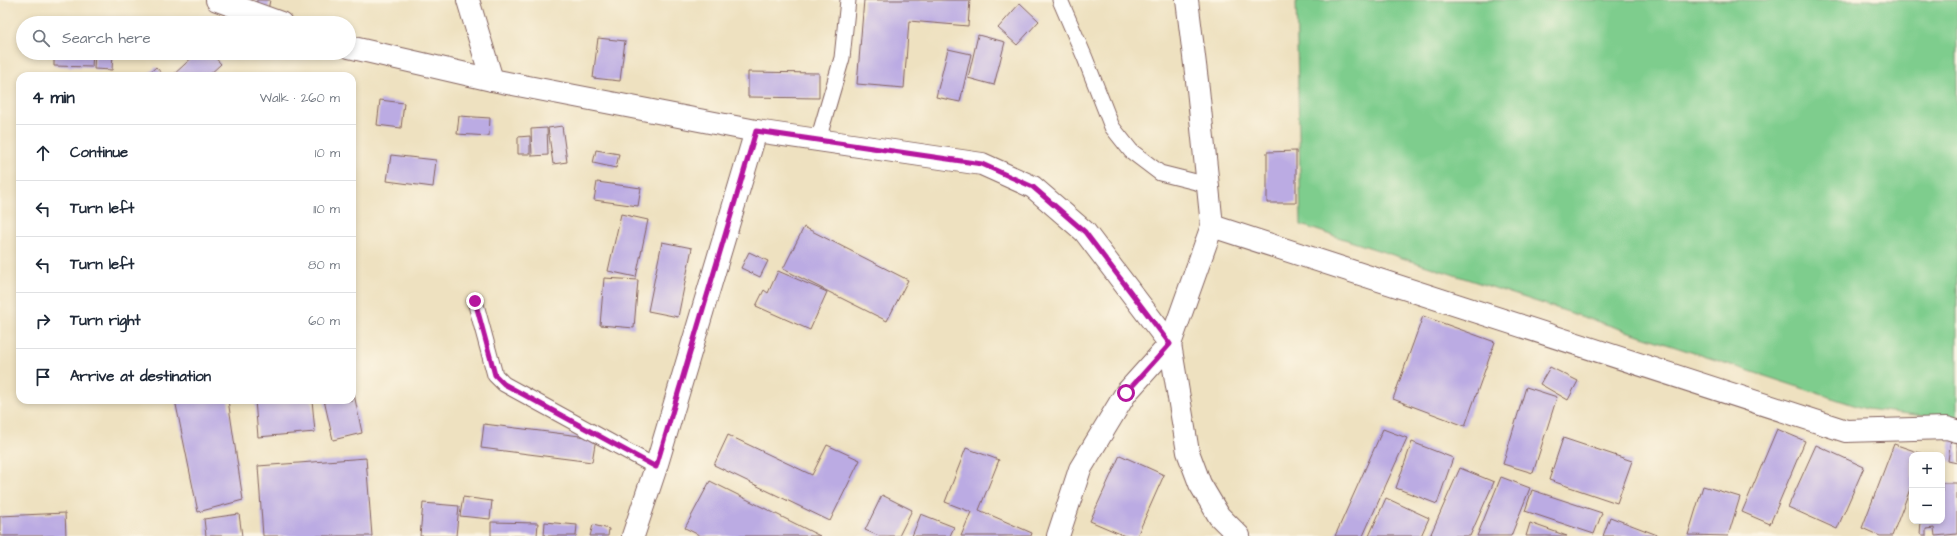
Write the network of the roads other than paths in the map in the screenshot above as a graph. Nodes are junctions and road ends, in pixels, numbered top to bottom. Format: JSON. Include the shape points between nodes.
{"nodes":[{"id":1,"x":217,"y":0,"type":"edge"},
{"id":2,"x":468,"y":0,"type":"edge"},
{"id":3,"x":848,"y":0,"type":"edge"},
{"id":4,"x":1060,"y":0,"type":"edge"},
{"id":5,"x":1187,"y":0,"type":"edge"},
{"id":6,"x":262,"y":16,"type":"edge"},
{"id":7,"x":356,"y":49,"type":"edge"},
{"id":8,"x":492,"y":80,"type":"junction"},
{"id":9,"x":756,"y":131,"type":"junction"},
{"id":10,"x":818,"y":140,"type":"junction"},
{"id":11,"x":1208,"y":185,"type":"junction"},
{"id":12,"x":1212,"y":226,"type":"junction"},
{"id":13,"x":475,"y":301,"type":"dead end"},
{"id":14,"x":1170,"y":344,"type":"junction"},
{"id":15,"x":1957,"y":431,"type":"edge"},
{"id":16,"x":656,"y":467,"type":"junction"},
{"id":17,"x":633,"y":536,"type":"edge"},
{"id":18,"x":1058,"y":536,"type":"edge"},
{"id":19,"x":1239,"y":536,"type":"edge"}],
"edges":[{"from":1,"to":6,"type":"street"},
{"from":2,"to":8,"type":"street"},
{"from":3,"to":10,"type":"lane","via":[[842,58]]},
{"from":4,"to":11,"type":"lane","via":[[1112,127],[1130,151],[1160,173]]},
{"from":5,"to":11,"type":"street"},
{"from":7,"to":8,"type":"street"},
{"from":8,"to":9,"type":"street"},
{"from":9,"to":10,"type":"street"},
{"from":9,"to":16,"type":"street"},
{"from":10,"to":14,"type":"street","via":[[982,164],[1033,187],[1085,232]]},
{"from":11,"to":12,"type":"street"},
{"from":12,"to":14,"type":"street"},
{"from":12,"to":15,"type":"street","via":[[1846,431],[1947,428]]},
{"from":13,"to":16,"type":"lane","via":[[495,375],[504,384]]},
{"from":14,"to":18,"type":"street","via":[[1126,393],[1080,469]]},
{"from":14,"to":19,"type":"street","via":[[1188,452],[1200,484],[1219,516]]},
{"from":16,"to":17,"type":"street"}]}
